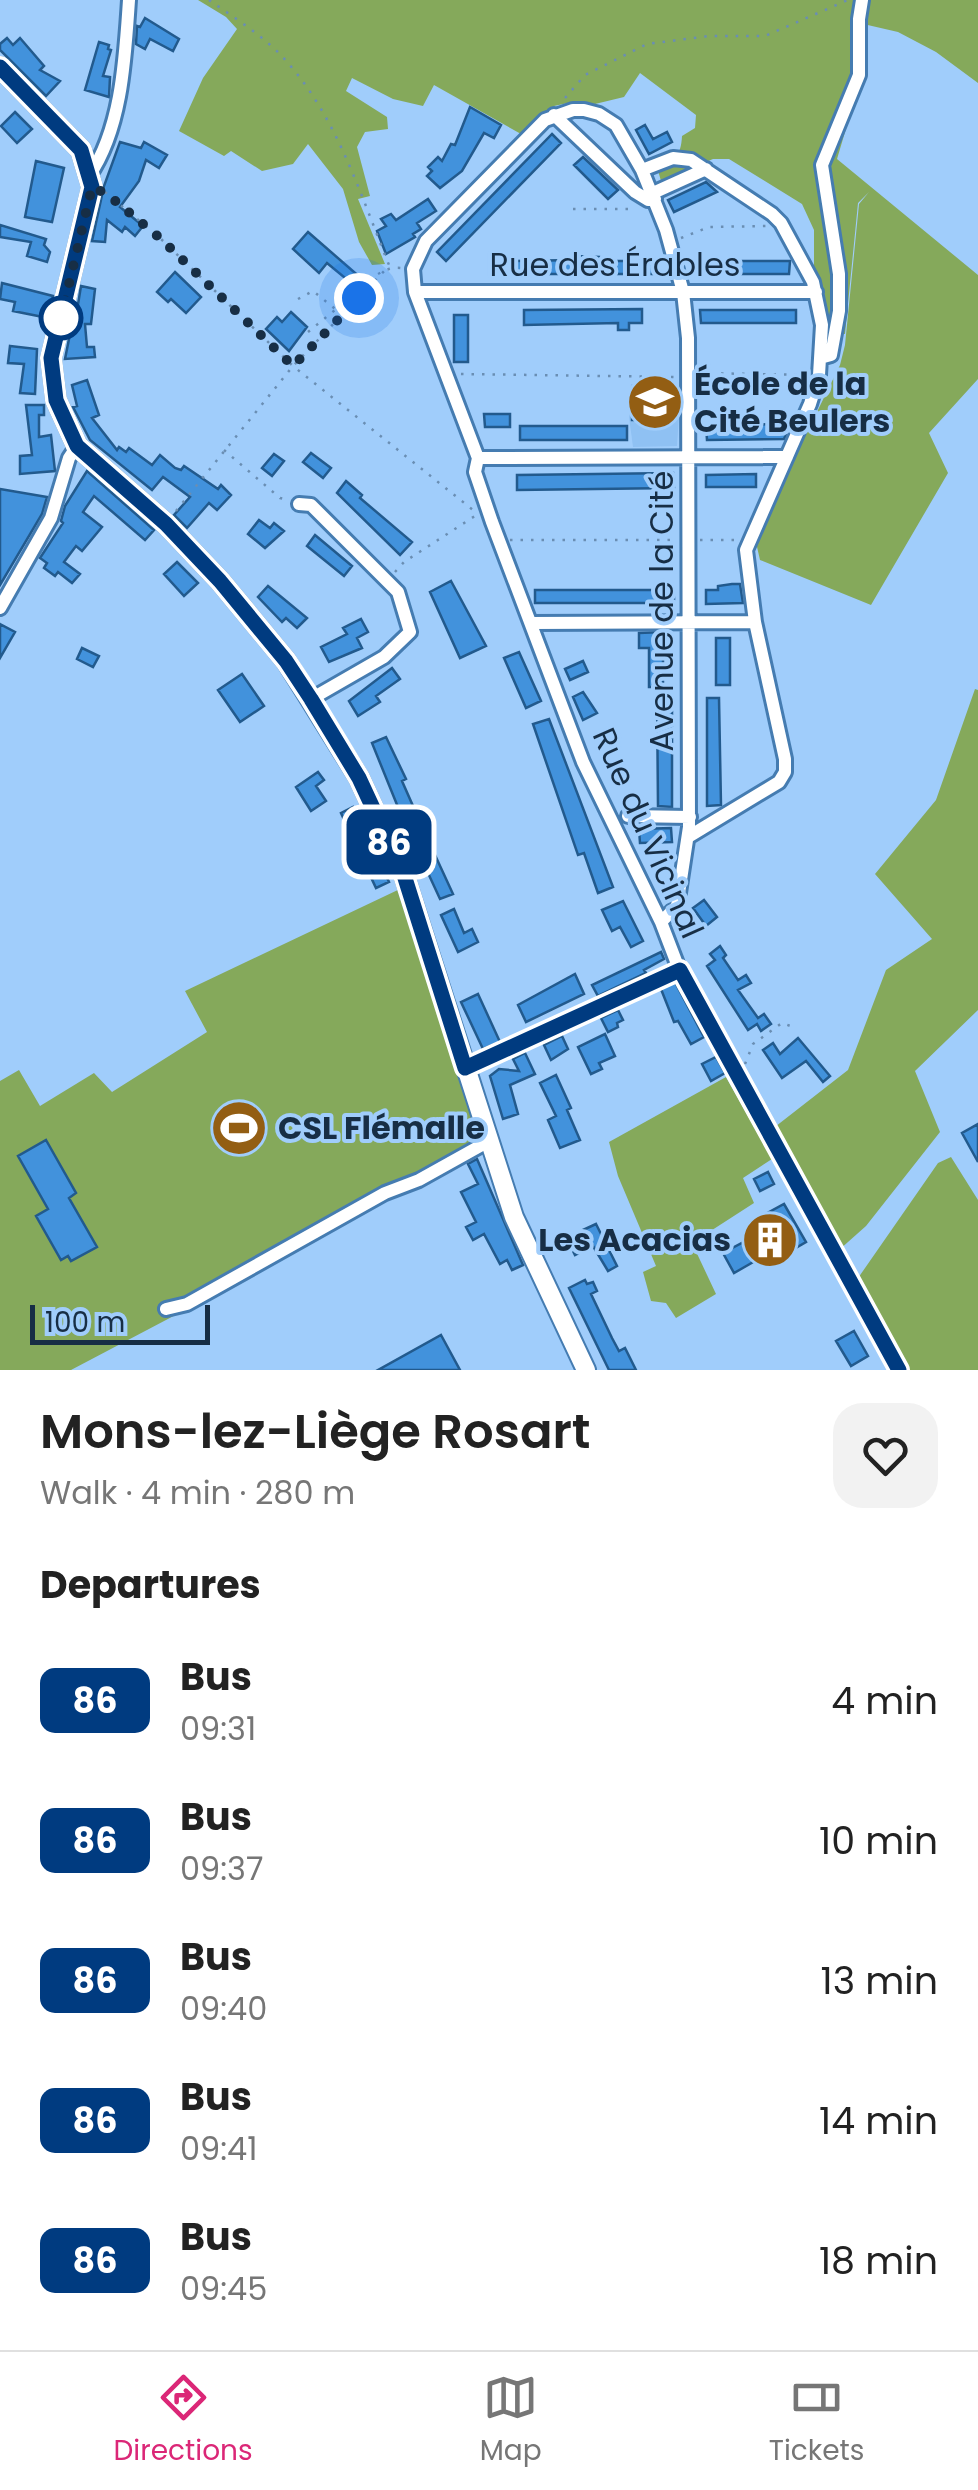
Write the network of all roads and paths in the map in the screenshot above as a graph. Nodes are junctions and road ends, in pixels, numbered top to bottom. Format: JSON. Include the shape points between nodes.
{"nodes":[{"id":1,"x":130,"y":0,"type":"edge"},
{"id":2,"x":209,"y":0,"type":"edge"},
{"id":3,"x":848,"y":0,"type":"edge"},
{"id":4,"x":862,"y":0,"type":"edge"},
{"id":5,"x":0,"y":67,"type":"edge"},
{"id":6,"x":552,"y":116,"type":"junction"},
{"id":7,"x":706,"y":169,"type":"junction"},
{"id":8,"x":642,"y":170,"type":"junction"},
{"id":9,"x":90,"y":182,"type":"junction"},
{"id":10,"x":652,"y":197,"type":"junction"},
{"id":11,"x":573,"y":209,"type":"dead end"},
{"id":12,"x":782,"y":226,"type":"junction"},
{"id":13,"x":670,"y":242,"type":"junction"},
{"id":14,"x":389,"y":266,"type":"junction"},
{"id":15,"x":414,"y":292,"type":"junction"},
{"id":16,"x":683,"y":292,"type":"junction"},
{"id":17,"x":816,"y":292,"type":"junction"},
{"id":18,"x":298,"y":298,"type":"dead end"},
{"id":19,"x":336,"y":309,"type":"junction"},
{"id":20,"x":308,"y":332,"type":"dead end"},
{"id":21,"x":820,"y":358,"type":"junction"},
{"id":22,"x":293,"y":366,"type":"junction"},
{"id":23,"x":445,"y":374,"type":"junction"},
{"id":24,"x":690,"y":375,"type":"junction"},
{"id":25,"x":818,"y":375,"type":"junction"},
{"id":26,"x":77,"y":446,"type":"junction"},
{"id":27,"x":224,"y":450,"type":"junction"},
{"id":28,"x":786,"y":457,"type":"junction"},
{"id":29,"x":478,"y":458,"type":"junction"},
{"id":30,"x":690,"y":458,"type":"junction"},
{"id":31,"x":299,"y":504,"type":"joint"},
{"id":32,"x":166,"y":524,"type":"junction"},
{"id":33,"x":499,"y":540,"type":"junction"},
{"id":34,"x":690,"y":540,"type":"junction"},
{"id":35,"x":748,"y":542,"type":"junction"},
{"id":36,"x":387,"y":580,"type":"junction"},
{"id":37,"x":0,"y":608,"type":"edge"},
{"id":38,"x":690,"y":621,"type":"junction"},
{"id":39,"x":755,"y":622,"type":"junction"},
{"id":40,"x":531,"y":623,"type":"junction"},
{"id":41,"x":311,"y":699,"type":"junction"},
{"id":42,"x":628,"y":816,"type":"dead end"},
{"id":43,"x":690,"y":817,"type":"junction"},
{"id":44,"x":688,"y":837,"type":"junction"},
{"id":45,"x":661,"y":922,"type":"junction"},
{"id":46,"x":680,"y":970,"type":"junction"},
{"id":47,"x":793,"y":1026,"type":"dead end"},
{"id":48,"x":465,"y":1068,"type":"junction"},
{"id":49,"x":741,"y":1078,"type":"junction"},
{"id":50,"x":490,"y":1141,"type":"junction"},
{"id":51,"x":166,"y":1309,"type":"dead end"},
{"id":52,"x":586,"y":1370,"type":"edge"},
{"id":53,"x":899,"y":1370,"type":"edge"}],
"edges":[{"from":1,"to":9,"type":"street","via":[[105,153]]},
{"from":2,"to":14,"type":"path","via":[[272,47],[302,82],[338,142]]},
{"from":3,"to":6,"type":"path","via":[[765,36],[647,44],[585,75]]},
{"from":4,"to":21,"type":"street","via":[[860,74],[822,165],[840,298],[831,355]]},
{"from":5,"to":9,"type":"street","via":[[81,150]]},
{"from":6,"to":8,"type":"street","name":"Avenue de la Cité","via":[[584,110],[607,118]]},
{"from":6,"to":10,"type":"street"},
{"from":6,"to":15,"type":"street","via":[[426,241],[412,269]]},
{"from":7,"to":8,"type":"street","via":[[681,157]]},
{"from":7,"to":10,"type":"street"},
{"from":7,"to":12,"type":"street"},
{"from":8,"to":10,"type":"street","name":"Avenue de la Cité"},
{"from":9,"to":22,"type":"path","via":[[161,239]]},
{"from":9,"to":26,"type":"street","via":[[51,358],[56,400]]},
{"from":10,"to":11,"type":"path","via":[[640,208]]},
{"from":10,"to":13,"type":"street","name":"Avenue de la Cité"},
{"from":12,"to":13,"type":"path","via":[[709,227]]},
{"from":12,"to":17,"type":"street"},
{"from":13,"to":16,"type":"street","name":"Avenue de la Cité"},
{"from":14,"to":19,"type":"path"},
{"from":14,"to":22,"type":"path"},
{"from":15,"to":16,"type":"street","name":"Rue des Érables"},
{"from":15,"to":23,"type":"street","name":"Rue du Vicinal"},
{"from":16,"to":17,"type":"street","name":"Rue des Érables"},
{"from":16,"to":24,"type":"street","name":"Avenue de la Cité"},
{"from":17,"to":21,"type":"street"},
{"from":18,"to":19,"type":"path","via":[[313,291]]},
{"from":19,"to":20,"type":"path"},
{"from":21,"to":25,"type":"street"},
{"from":22,"to":27,"type":"path"},
{"from":22,"to":36,"type":"path","via":[[479,514]]},
{"from":23,"to":24,"type":"path"},
{"from":23,"to":29,"type":"street","name":"Rue du Vicinal"},
{"from":24,"to":25,"type":"path"},
{"from":24,"to":30,"type":"street","name":"Avenue de la Cité"},
{"from":25,"to":28,"type":"street"},
{"from":26,"to":32,"type":"street"},
{"from":26,"to":37,"type":"street","via":[[51,518]]},
{"from":27,"to":31,"type":"path","via":[[280,498]]},
{"from":27,"to":32,"type":"path"},
{"from":28,"to":30,"type":"street"},
{"from":28,"to":35,"type":"street"},
{"from":29,"to":30,"type":"street"},
{"from":29,"to":33,"type":"street","name":"Rue du Vicinal","via":[[475,472]]},
{"from":30,"to":34,"type":"street","name":"Avenue de la Cité"},
{"from":31,"to":36,"type":"street","via":[[311,506]]},
{"from":32,"to":41,"type":"street","via":[[220,581]]},
{"from":33,"to":34,"type":"path"},
{"from":33,"to":40,"type":"street","name":"Rue du Vicinal"},
{"from":34,"to":35,"type":"path"},
{"from":34,"to":38,"type":"street","name":"Avenue de la Cité"},
{"from":35,"to":39,"type":"street"},
{"from":36,"to":41,"type":"street","via":[[398,592],[410,632],[384,657]]},
{"from":38,"to":39,"type":"street"},
{"from":38,"to":40,"type":"street"},
{"from":38,"to":43,"type":"street","name":"Avenue de la Cité"},
{"from":39,"to":44,"type":"street","via":[[785,772],[773,787]]},
{"from":40,"to":45,"type":"street","name":"Rue du Vicinal","via":[[598,796]]},
{"from":41,"to":48,"type":"street","via":[[359,778],[404,875]]},
{"from":42,"to":43,"type":"street","name":"Rue du Vicinal"},
{"from":43,"to":44,"type":"street","name":"Avenue de la Cité"},
{"from":44,"to":45,"type":"street","name":"Avenue de la Cité","via":[[678,906]]},
{"from":45,"to":46,"type":"street","name":"Rue du Vicinal"},
{"from":46,"to":48,"type":"street"},
{"from":46,"to":49,"type":"street","name":"Rue du Vicinal"},
{"from":47,"to":49,"type":"path","via":[[782,1023],[753,1044]]},
{"from":48,"to":50,"type":"street"},
{"from":49,"to":53,"type":"street","name":"Rue du Vicinal"},
{"from":50,"to":51,"type":"street","via":[[187,1304]]},
{"from":50,"to":52,"type":"street","via":[[514,1217]]}]}
